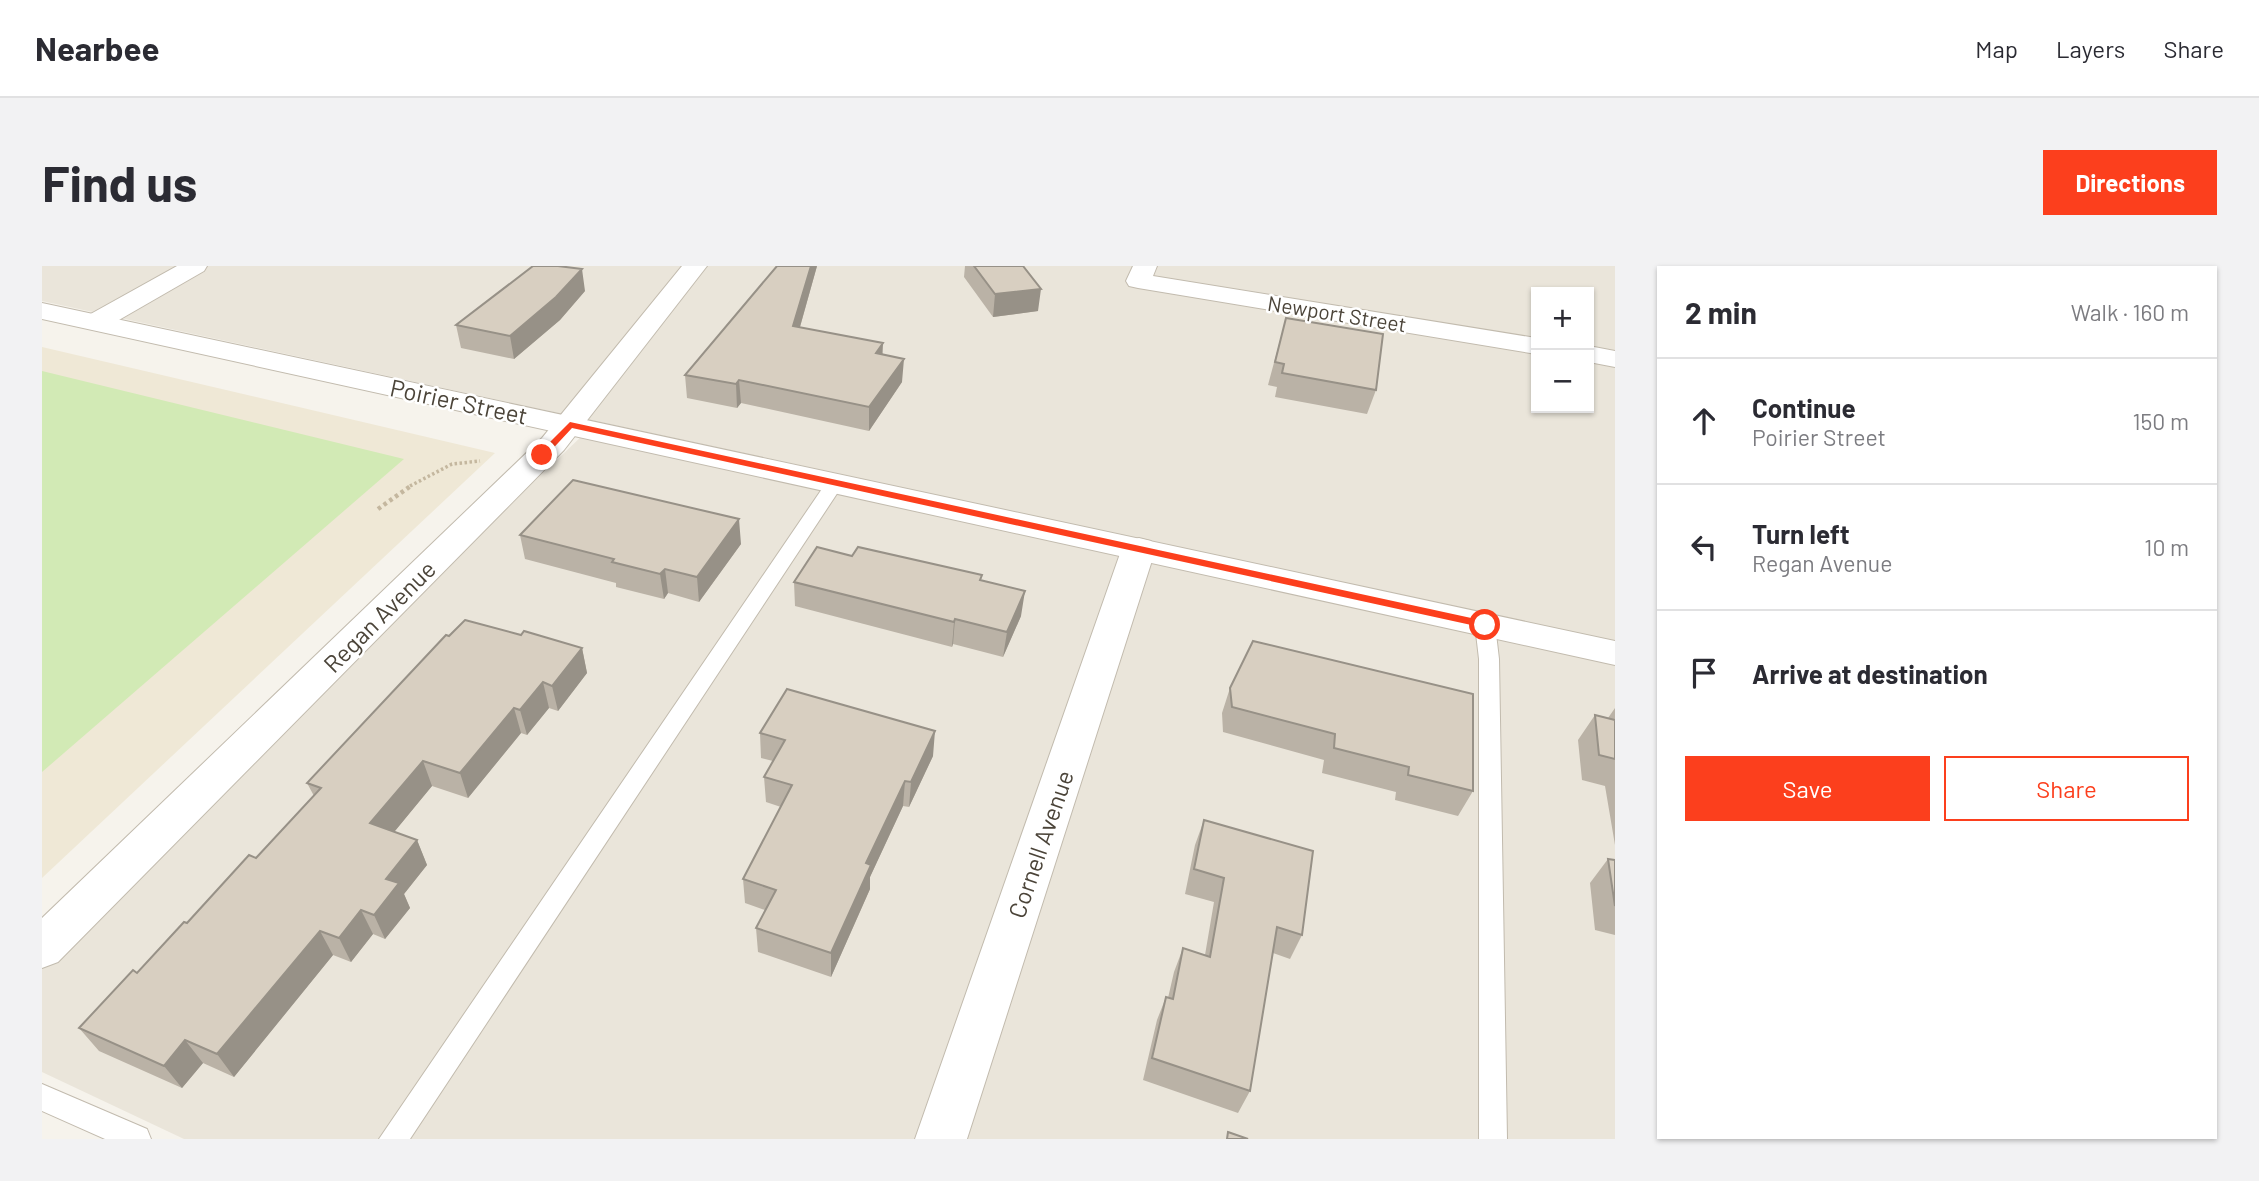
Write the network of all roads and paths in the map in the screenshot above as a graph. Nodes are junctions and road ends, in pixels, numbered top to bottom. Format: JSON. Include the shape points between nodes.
{"nodes":[{"id":1,"x":195,"y":266,"type":"edge"},
{"id":2,"x":695,"y":266,"type":"edge"},
{"id":3,"x":1141,"y":273,"type":"edge"},
{"id":4,"x":42,"y":311,"type":"edge"},
{"id":5,"x":96,"y":322,"type":"junction"},
{"id":6,"x":1531,"y":345,"type":"edge"},
{"id":7,"x":1594,"y":355,"type":"edge"},
{"id":8,"x":1615,"y":359,"type":"edge"},
{"id":9,"x":570,"y":425,"type":"junction"},
{"id":10,"x":481,"y":461,"type":"dead end"},
{"id":11,"x":835,"y":483,"type":"junction"},
{"id":12,"x":378,"y":509,"type":"dead end"},
{"id":13,"x":1139,"y":548,"type":"junction"},
{"id":14,"x":1485,"y":625,"type":"junction"},
{"id":15,"x":1615,"y":653,"type":"edge"},
{"id":16,"x":42,"y":948,"type":"edge"},
{"id":17,"x":42,"y":1097,"type":"edge"},
{"id":18,"x":137,"y":1139,"type":"edge"},
{"id":19,"x":393,"y":1139,"type":"edge"},
{"id":20,"x":941,"y":1139,"type":"edge"},
{"id":21,"x":1493,"y":1139,"type":"edge"}],
"edges":[{"from":1,"to":5,"type":"street"},
{"from":2,"to":9,"type":"street","name":"Regan Avenue"},
{"from":3,"to":6,"type":"street","name":"Newport Street"},
{"from":4,"to":5,"type":"street","name":"Poirier Street"},
{"from":5,"to":9,"type":"street","name":"Poirier Street"},
{"from":7,"to":8,"type":"street"},
{"from":9,"to":11,"type":"street","name":"Poirier Street"},
{"from":9,"to":16,"type":"street","name":"Regan Avenue"},
{"from":10,"to":12,"type":"path","via":[[446,464]]},
{"from":11,"to":13,"type":"street","name":"Poirier Street"},
{"from":11,"to":19,"type":"lane"},
{"from":13,"to":14,"type":"street","name":"Poirier Street"},
{"from":13,"to":20,"type":"street","name":"Cornell Avenue"},
{"from":14,"to":15,"type":"street","name":"Poirier Street"},
{"from":14,"to":21,"type":"lane","via":[[1489,644]]},
{"from":17,"to":18,"type":"lane"}]}
